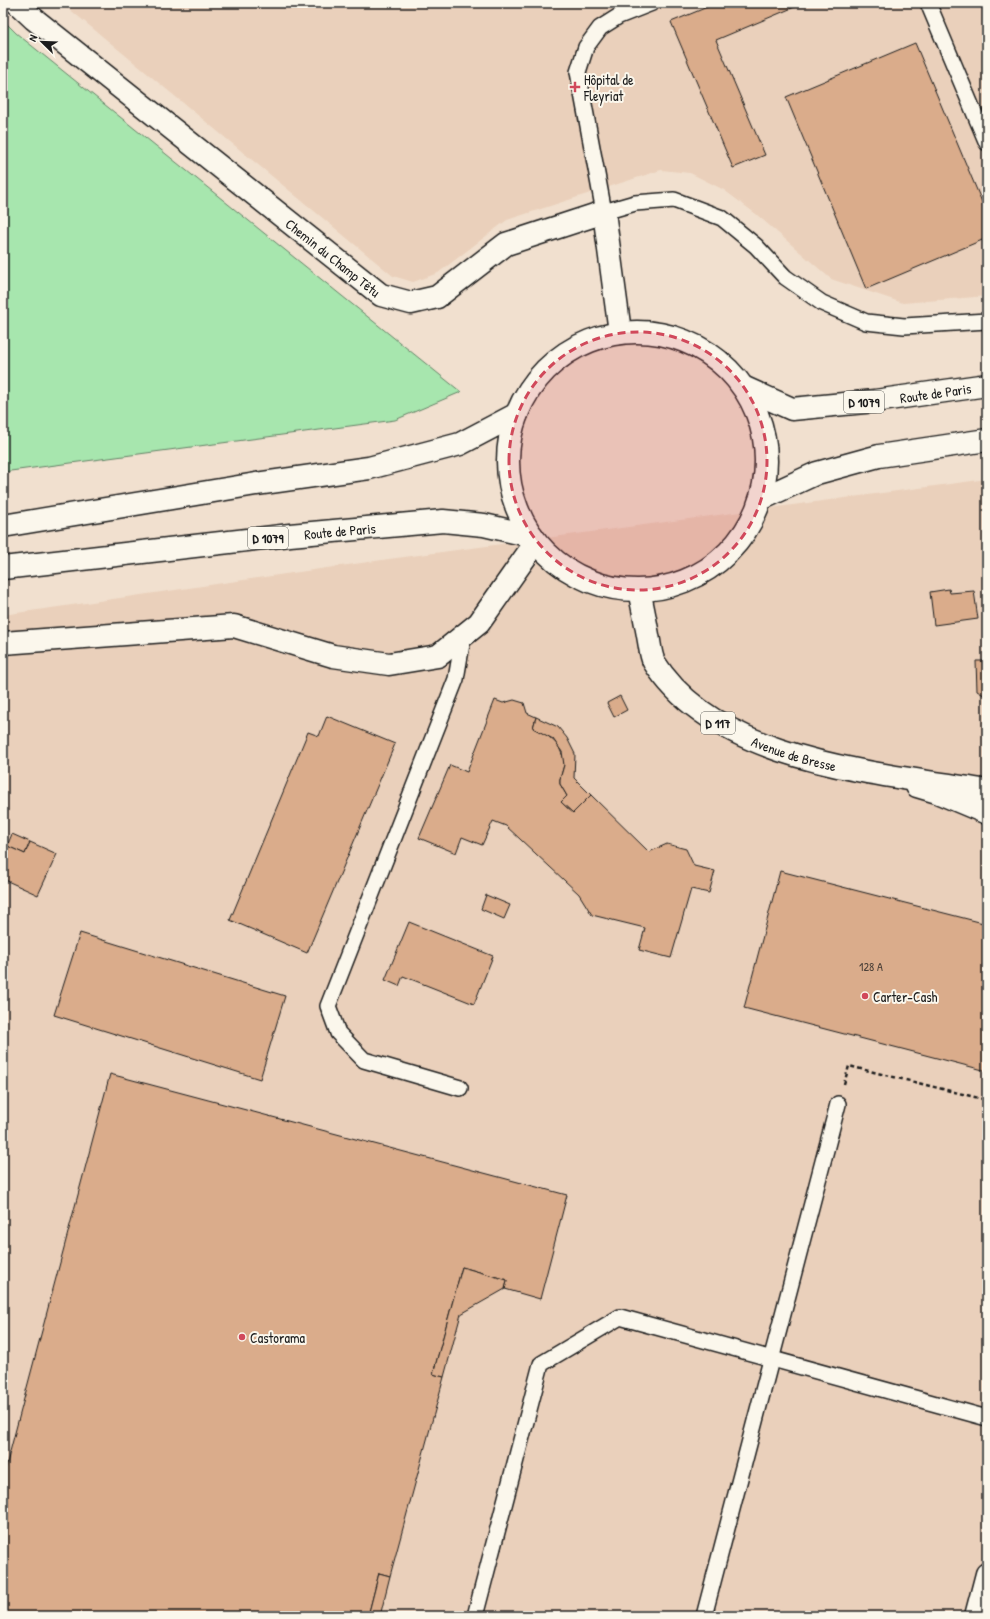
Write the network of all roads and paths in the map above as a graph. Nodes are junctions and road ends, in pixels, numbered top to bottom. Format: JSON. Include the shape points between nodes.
{"nodes":[{"id":1,"x":17,"y":3,"type":"edge"},
{"id":2,"x":652,"y":3,"type":"edge"},
{"id":3,"x":928,"y":3,"type":"edge"},
{"id":4,"x":987,"y":143,"type":"edge"},
{"id":5,"x":604,"y":212,"type":"junction"},
{"id":6,"x":987,"y":321,"type":"edge"},
{"id":7,"x":620,"y":332,"type":"junction"},
{"id":8,"x":987,"y":385,"type":"edge"},
{"id":9,"x":744,"y":388,"type":"junction"},
{"id":10,"x":517,"y":414,"type":"junction"},
{"id":11,"x":987,"y":440,"type":"edge"},
{"id":12,"x":761,"y":499,"type":"junction"},
{"id":13,"x":3,"y":526,"type":"edge"},
{"id":14,"x":534,"y":539,"type":"junction"},
{"id":15,"x":3,"y":568,"type":"edge"},
{"id":16,"x":639,"y":591,"type":"junction"},
{"id":17,"x":463,"y":638,"type":"junction"},
{"id":18,"x":3,"y":643,"type":"edge"},
{"id":19,"x":870,"y":772,"type":"junction"},
{"id":20,"x":987,"y":791,"type":"edge"},
{"id":21,"x":987,"y":813,"type":"edge"},
{"id":22,"x":460,"y":1088,"type":"dead end"},
{"id":23,"x":987,"y":1100,"type":"edge"},
{"id":24,"x":838,"y":1104,"type":"joint"},
{"id":25,"x":771,"y":1359,"type":"junction"},
{"id":26,"x":987,"y":1418,"type":"edge"},
{"id":27,"x":987,"y":1574,"type":"edge"},
{"id":28,"x":981,"y":1610,"type":"edge"},
{"id":29,"x":475,"y":1616,"type":"edge"},
{"id":30,"x":704,"y":1616,"type":"edge"}],
"edges":[{"from":1,"to":5,"type":"main road","name":"Chemin du Champ Têtu","via":[[381,295],[411,303],[437,297],[506,244]]},
{"from":2,"to":5,"type":"lane","via":[[619,16],[600,28],[586,47],[578,72]]},
{"from":3,"to":4,"type":"lane"},
{"from":5,"to":6,"type":"lane","via":[[635,203],[674,200],[722,218],[756,246],[785,277],[822,303],[866,322],[904,326]]},
{"from":5,"to":7,"type":"main road"},
{"from":7,"to":9,"type":"main road","via":[[656,332],[690,342],[721,361]]},
{"from":7,"to":10,"type":"main road","via":[[587,341],[557,359],[533,384]]},
{"from":8,"to":9,"type":"main road","name":"Route de Paris","number":"D 1079","via":[[875,401],[792,409]]},
{"from":9,"to":12,"type":"main road","via":[[761,423],[767,461]]},
{"from":10,"to":13,"type":"main road","via":[[460,444],[369,468]]},
{"from":10,"to":14,"type":"main road","via":[[508,456],[514,498]]},
{"from":11,"to":12,"type":"main road","via":[[879,456],[817,473]]},
{"from":12,"to":16,"type":"main road","via":[[748,529],[727,554],[701,573],[672,586]]},
{"from":14,"to":15,"type":"main road","name":"Route de Paris","number":"D 1079","via":[[484,525],[443,521]]},
{"from":14,"to":16,"type":"main road","via":[[557,562],[582,578],[610,588]]},
{"from":14,"to":17,"type":"main road","via":[[479,623]]},
{"from":16,"to":19,"type":"main road","name":"Avenue de Bresse","number":"D 117","via":[[653,660],[680,695],[724,727],[781,752],[820,763]]},
{"from":17,"to":18,"type":"main road","via":[[438,656],[389,664],[333,656],[234,626]]},
{"from":17,"to":22,"type":"lane","via":[[456,679],[328,1006],[338,1033],[364,1060]]},
{"from":19,"to":20,"type":"main road","name":"Avenue de Bresse","number":"D 117"},
{"from":19,"to":21,"type":"main road","via":[[937,792]]},
{"from":23,"to":24,"type":"path","via":[[849,1066]]},
{"from":24,"to":25,"type":"lane"},
{"from":25,"to":26,"type":"lane"},
{"from":25,"to":29,"type":"lane","via":[[620,1317],[541,1364]]},
{"from":25,"to":30,"type":"lane"},
{"from":27,"to":28,"type":"main road"}]}
